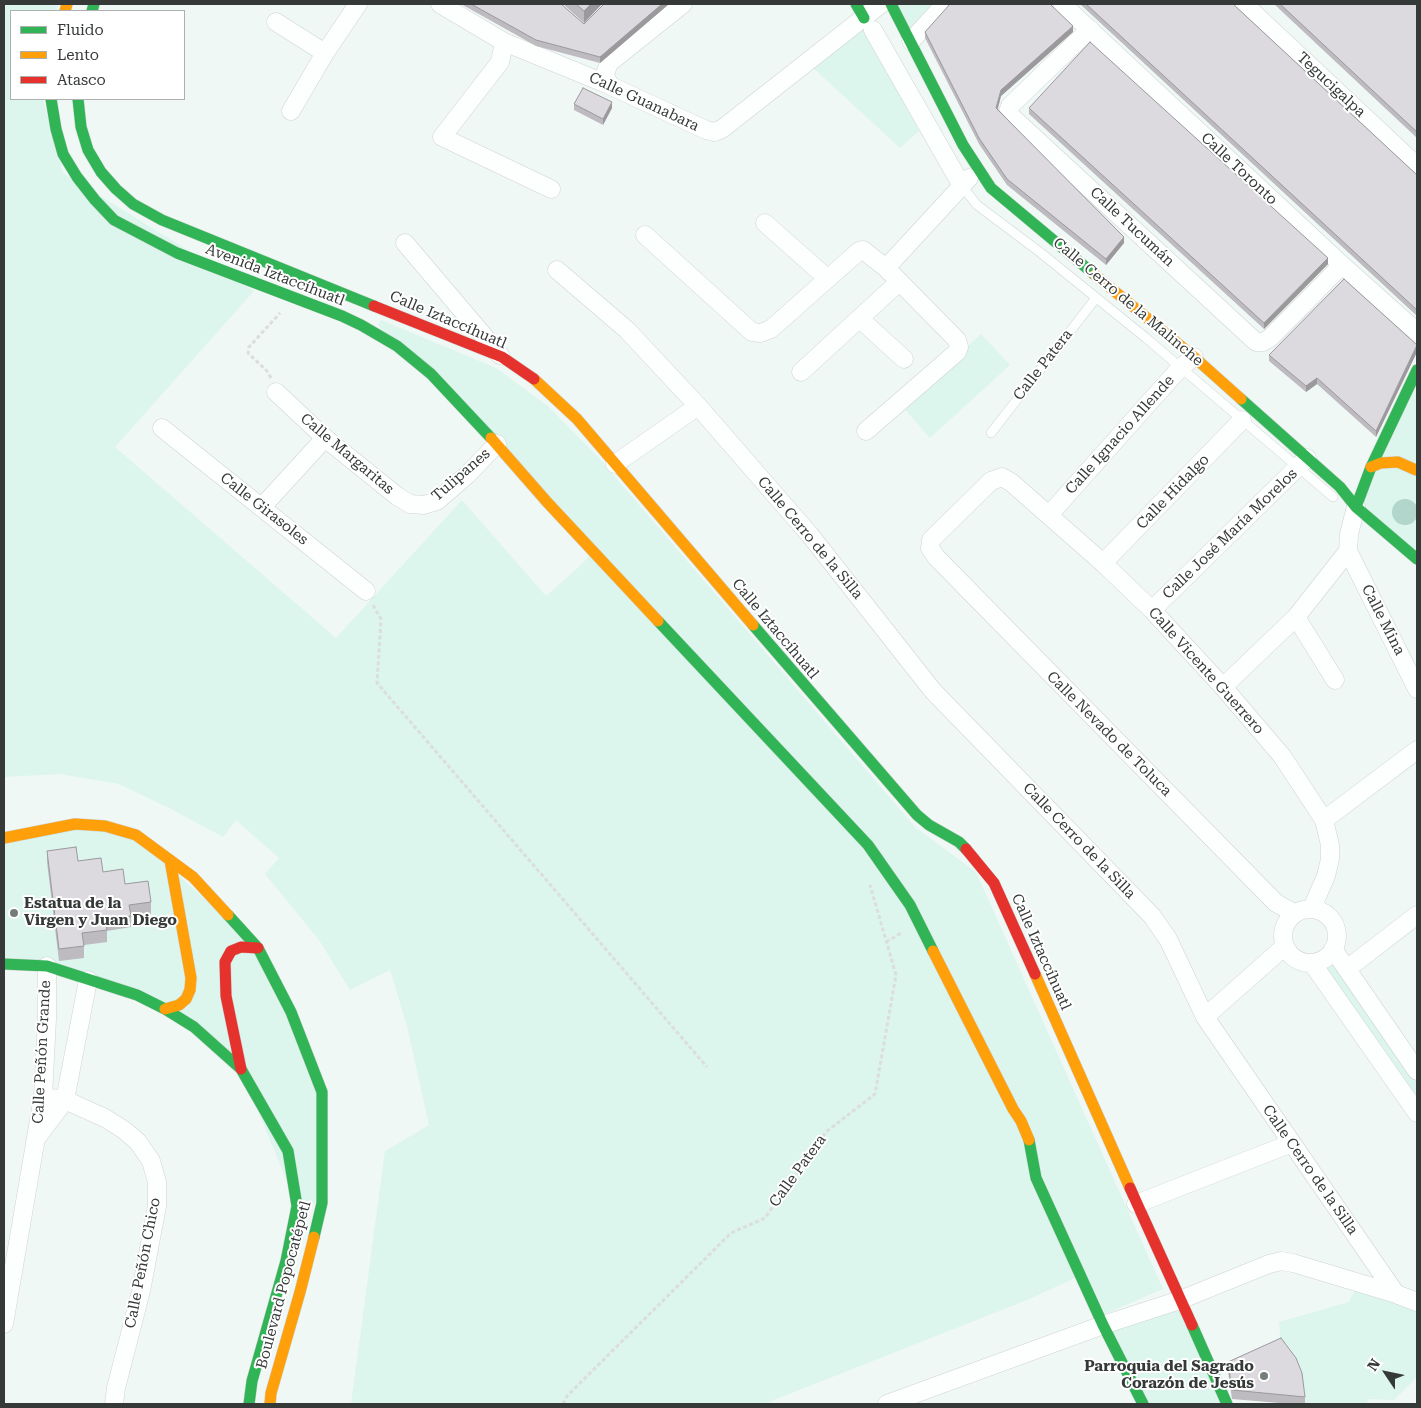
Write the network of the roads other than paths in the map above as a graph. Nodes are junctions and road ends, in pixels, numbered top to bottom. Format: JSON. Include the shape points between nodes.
{"nodes":[{"id":1,"x":358,"y":4,"type":"edge"},
{"id":2,"x":440,"y":4,"type":"edge"},
{"id":3,"x":683,"y":4,"type":"edge"},
{"id":4,"x":881,"y":4,"type":"edge"},
{"id":5,"x":891,"y":4,"type":"edge"},
{"id":6,"x":945,"y":4,"type":"edge"},
{"id":7,"x":1062,"y":4,"type":"edge"},
{"id":8,"x":1244,"y":4,"type":"edge"},
{"id":9,"x":864,"y":17,"type":"edge"},
{"id":10,"x":276,"y":22,"type":"dead end"},
{"id":11,"x":1090,"y":29,"type":"junction"},
{"id":12,"x":910,"y":41,"type":"junction"},
{"id":13,"x":504,"y":42,"type":"junction"},
{"id":14,"x":325,"y":53,"type":"junction"},
{"id":15,"x":609,"y":85,"type":"junction"},
{"id":16,"x":51,"y":100,"type":"edge"},
{"id":17,"x":78,"y":100,"type":"edge"},
{"id":18,"x":291,"y":110,"type":"dead end"},
{"id":19,"x":1417,"y":166,"type":"edge"},
{"id":20,"x":978,"y":169,"type":"junction"},
{"id":21,"x":962,"y":186,"type":"junction"},
{"id":22,"x":551,"y":189,"type":"dead end"},
{"id":23,"x":765,"y":223,"type":"dead end"},
{"id":24,"x":645,"y":235,"type":"dead end"},
{"id":25,"x":405,"y":243,"type":"dead end"},
{"id":26,"x":1342,"y":265,"type":"junction"},
{"id":27,"x":886,"y":268,"type":"junction"},
{"id":28,"x":556,"y":270,"type":"dead end"},
{"id":29,"x":828,"y":279,"type":"junction"},
{"id":30,"x":899,"y":282,"type":"junction"},
{"id":31,"x":1096,"y":298,"type":"junction"},
{"id":32,"x":860,"y":319,"type":"junction"},
{"id":33,"x":1417,"y":332,"type":"edge"},
{"id":34,"x":502,"y":357,"type":"junction"},
{"id":35,"x":904,"y":359,"type":"dead end"},
{"id":36,"x":1187,"y":362,"type":"junction"},
{"id":37,"x":1417,"y":370,"type":"edge"},
{"id":38,"x":801,"y":372,"type":"dead end"},
{"id":39,"x":276,"y":392,"type":"road end"},
{"id":40,"x":698,"y":406,"type":"junction"},
{"id":41,"x":1242,"y":420,"type":"junction"},
{"id":42,"x":162,"y":428,"type":"dead end"},
{"id":43,"x":866,"y":431,"type":"dead end"},
{"id":44,"x":991,"y":433,"type":"dead end"},
{"id":45,"x":325,"y":438,"type":"junction"},
{"id":46,"x":497,"y":444,"type":"junction"},
{"id":47,"x":1303,"y":463,"type":"junction"},
{"id":48,"x":615,"y":464,"type":"junction"},
{"id":49,"x":1370,"y":467,"type":"junction"},
{"id":50,"x":1417,"y":468,"type":"edge"},
{"id":51,"x":1332,"y":497,"type":"dead end"},
{"id":52,"x":424,"y":505,"type":"joint"},
{"id":53,"x":262,"y":507,"type":"junction"},
{"id":54,"x":1356,"y":507,"type":"junction"},
{"id":55,"x":1049,"y":515,"type":"junction"},
{"id":56,"x":930,"y":548,"type":"joint"},
{"id":57,"x":1348,"y":551,"type":"junction"},
{"id":58,"x":1415,"y":555,"type":"edge"},
{"id":59,"x":1103,"y":563,"type":"junction"},
{"id":60,"x":366,"y":590,"type":"road end"},
{"id":61,"x":1152,"y":610,"type":"junction"},
{"id":62,"x":1296,"y":617,"type":"junction"},
{"id":63,"x":1335,"y":680,"type":"dead end"},
{"id":64,"x":1224,"y":687,"type":"junction"},
{"id":65,"x":1417,"y":689,"type":"edge"},
{"id":66,"x":1417,"y":750,"type":"edge"},
{"id":67,"x":1324,"y":820,"type":"junction"},
{"id":68,"x":4,"y":838,"type":"edge"},
{"id":69,"x":170,"y":860,"type":"junction"},
{"id":70,"x":1312,"y":908,"type":"junction"},
{"id":71,"x":1294,"y":913,"type":"junction"},
{"id":72,"x":1417,"y":915,"type":"edge"},
{"id":73,"x":1285,"y":946,"type":"junction"},
{"id":74,"x":258,"y":948,"type":"junction"},
{"id":75,"x":1333,"y":949,"type":"junction"},
{"id":76,"x":1312,"y":963,"type":"junction"},
{"id":77,"x":4,"y":964,"type":"edge"},
{"id":78,"x":47,"y":966,"type":"junction"},
{"id":79,"x":1347,"y":969,"type":"junction"},
{"id":80,"x":88,"y":980,"type":"junction"},
{"id":81,"x":165,"y":1009,"type":"junction"},
{"id":82,"x":1205,"y":1017,"type":"junction"},
{"id":83,"x":241,"y":1069,"type":"junction"},
{"id":84,"x":1417,"y":1071,"type":"edge"},
{"id":85,"x":43,"y":1096,"type":"junction"},
{"id":86,"x":65,"y":1100,"type":"junction"},
{"id":87,"x":1417,"y":1113,"type":"edge"},
{"id":88,"x":37,"y":1138,"type":"junction"},
{"id":89,"x":1292,"y":1143,"type":"junction"},
{"id":90,"x":1136,"y":1204,"type":"junction"},
{"id":91,"x":1396,"y":1294,"type":"junction"},
{"id":92,"x":1180,"y":1300,"type":"junction"},
{"id":93,"x":1417,"y":1302,"type":"edge"},
{"id":94,"x":4,"y":1324,"type":"edge"},
{"id":95,"x":1103,"y":1325,"type":"junction"},
{"id":96,"x":114,"y":1404,"type":"edge"},
{"id":97,"x":249,"y":1404,"type":"edge"},
{"id":98,"x":270,"y":1404,"type":"edge"},
{"id":99,"x":887,"y":1404,"type":"edge"},
{"id":100,"x":1142,"y":1404,"type":"edge"},
{"id":101,"x":1227,"y":1404,"type":"edge"}],
"edges":[{"from":1,"to":14,"type":"street"},
{"from":2,"to":13,"type":"street","name":"Calle Guanabara"},
{"from":3,"to":15,"type":"street","via":[[609,63],[605,74]]},
{"from":4,"to":9,"type":"street","name":"Calle Guanabara"},
{"from":5,"to":12,"type":"street","name":"Calle Cerro de la Malinche"},
{"from":6,"to":12,"type":"street"},
{"from":7,"to":11,"type":"street","name":"Calle Toronto"},
{"from":8,"to":19,"type":"street","name":"Tegucigalpa"},
{"from":9,"to":15,"type":"street","name":"Calle Guanabara","via":[[714,132]]},
{"from":9,"to":21,"type":"street","name":"Calle Cerro de la Malinche"},
{"from":10,"to":14,"type":"street"},
{"from":11,"to":26,"type":"street","name":"Calle Toronto"},
{"from":11,"to":26,"type":"street","name":"Calle Tucumán","via":[[1010,106],[1008,112],[1012,117],[1256,342],[1270,338]]},
{"from":12,"to":20,"type":"street","name":"Calle Cerro de la Malinche"},
{"from":13,"to":15,"type":"street","name":"Calle Guanabara"},
{"from":13,"to":22,"type":"street","via":[[500,62],[442,137]]},
{"from":14,"to":18,"type":"street"},
{"from":16,"to":46,"type":"street","name":"Avenida Iztaccíhuatl","via":[[63,154],[77,177],[114,220],[177,253],[342,316],[397,346],[431,374]]},
{"from":17,"to":34,"type":"street","name":"Calle Iztaccíhuatl","via":[[88,150],[101,172],[133,204],[162,220]]},
{"from":20,"to":21,"type":"street"},
{"from":20,"to":36,"type":"street","name":"Calle Cerro de la Malinche","via":[[991,188]]},
{"from":21,"to":27,"type":"street"},
{"from":21,"to":31,"type":"lane","name":"Calle Cerro de la Malinche","via":[[977,204]]},
{"from":23,"to":29,"type":"street"},
{"from":24,"to":29,"type":"street","via":[[752,332],[771,329]]},
{"from":25,"to":34,"type":"street"},
{"from":26,"to":33,"type":"street","name":"Calle Toronto"},
{"from":27,"to":29,"type":"street","via":[[863,250]]},
{"from":27,"to":30,"type":"street"},
{"from":28,"to":40,"type":"street","name":"Calle Cerro de la Silla","via":[[627,330]]},
{"from":30,"to":32,"type":"street"},
{"from":30,"to":43,"type":"street","via":[[957,340],[959,346]]},
{"from":31,"to":36,"type":"lane","name":"Calle Cerro de la Malinche"},
{"from":31,"to":44,"type":"lane","name":"Calle Patera"},
{"from":32,"to":35,"type":"street"},
{"from":32,"to":38,"type":"street"},
{"from":34,"to":48,"type":"street","name":"Calle Iztaccíhuatl","via":[[538,382],[577,419]]},
{"from":36,"to":41,"type":"lane","name":"Calle Cerro de la Malinche"},
{"from":36,"to":47,"type":"street","name":"Calle Cerro de la Malinche"},
{"from":36,"to":55,"type":"street","name":"Calle Ignacio Allende"},
{"from":37,"to":49,"type":"street"},
{"from":39,"to":45,"type":"street","name":"Calle Margaritas"},
{"from":40,"to":48,"type":"street"},
{"from":40,"to":82,"type":"street","name":"Calle Cerro de la Silla","via":[[810,535],[933,691],[1152,916],[1168,938]]},
{"from":41,"to":47,"type":"lane","name":"Calle Cerro de la Malinche"},
{"from":41,"to":59,"type":"street","name":"Calle Hidalgo"},
{"from":42,"to":53,"type":"street","name":"Calle Girasoles"},
{"from":45,"to":52,"type":"street","name":"Calle Margaritas","via":[[397,496],[410,504]]},
{"from":45,"to":53,"type":"street"},
{"from":46,"to":52,"type":"street","name":"Tulipanes","via":[[467,475],[437,500]]},
{"from":46,"to":95,"type":"street","name":"Avenida Iztaccíhuatl","via":[[547,502],[868,845],[910,905],[1026,1133],[1036,1178]]},
{"from":47,"to":51,"type":"lane","name":"Calle Cerro de la Malinche"},
{"from":47,"to":54,"type":"street","name":"Calle Cerro de la Malinche","via":[[1340,487]]},
{"from":47,"to":61,"type":"street","name":"Calle José María Morelos"},
{"from":48,"to":90,"type":"street","name":"Calle Iztaccíhuatl","via":[[886,781],[917,815],[959,842],[994,883]]},
{"from":49,"to":50,"type":"street","via":[[1398,462]]},
{"from":49,"to":54,"type":"street"},
{"from":53,"to":60,"type":"street","name":"Calle Girasoles"},
{"from":54,"to":57,"type":"street"},
{"from":54,"to":58,"type":"street","name":"Calle Cerro de la Malinche"},
{"from":55,"to":56,"type":"street","name":"Calle Vicente Guerrero","via":[[1012,483],[1002,478],[991,481],[931,540]]},
{"from":55,"to":59,"type":"street","name":"Calle Vicente Guerrero"},
{"from":56,"to":71,"type":"street","name":"Calle Nevado de Toluca","via":[[1276,903]]},
{"from":57,"to":62,"type":"street"},
{"from":57,"to":65,"type":"street","name":"Calle Mina"},
{"from":59,"to":61,"type":"street","name":"Calle Vicente Guerrero"},
{"from":61,"to":64,"type":"street","name":"Calle Vicente Guerrero"},
{"from":62,"to":63,"type":"street"},
{"from":62,"to":64,"type":"street"},
{"from":64,"to":67,"type":"street","name":"Calle Vicente Guerrero","via":[[1282,756]]},
{"from":66,"to":67,"type":"street"},
{"from":67,"to":70,"type":"street","name":"Calle Vicente Guerrero","via":[[1330,859]]},
{"from":68,"to":69,"type":"street","name":"Boulevard Popocatépetl","via":[[75,824],[105,826],[136,836]]},
{"from":69,"to":74,"type":"street","name":"Boulevard Popocatépetl","via":[[193,877]]},
{"from":69,"to":81,"type":"street","via":[[191,978],[186,999],[180,1005]]},
{"from":70,"to":71,"type":"street"},
{"from":70,"to":75,"type":"street","via":[[1321,910],[1334,923],[1337,932]]},
{"from":71,"to":73,"type":"street","via":[[1283,928]]},
{"from":72,"to":79,"type":"street"},
{"from":73,"to":76,"type":"street","via":[[1296,959]]},
{"from":73,"to":82,"type":"street"},
{"from":74,"to":83,"type":"street","via":[[241,947],[231,951],[225,962],[226,996]]},
{"from":74,"to":98,"type":"street","name":"Boulevard Popocatépetl","via":[[291,1012],[322,1092],[322,1203]]},
{"from":75,"to":76,"type":"street","via":[[1328,956]]},
{"from":75,"to":79,"type":"street"},
{"from":76,"to":87,"type":"street"},
{"from":77,"to":78,"type":"street","name":"Boulevard Popocatépetl"},
{"from":78,"to":80,"type":"street","name":"Boulevard Popocatépetl"},
{"from":78,"to":85,"type":"street","name":"Calle Peñón Grande","via":[[48,1019]]},
{"from":79,"to":84,"type":"street"},
{"from":80,"to":81,"type":"street","name":"Boulevard Popocatépetl","via":[[137,995]]},
{"from":80,"to":86,"type":"street","name":"Calle Peñón Grande"},
{"from":81,"to":83,"type":"street","name":"Boulevard Popocatépetl","via":[[194,1027]]},
{"from":82,"to":89,"type":"street","name":"Calle Cerro de la Silla"},
{"from":83,"to":97,"type":"street","name":"Boulevard Popocatépetl","via":[[288,1152],[297,1206],[286,1261],[252,1381]]},
{"from":85,"to":86,"type":"street","name":"Calle Peñón Chico"},
{"from":85,"to":88,"type":"street","name":"Calle Peñón Grande"},
{"from":86,"to":88,"type":"street","name":"Calle Peñón Grande"},
{"from":86,"to":96,"type":"street","name":"Calle Peñón Chico","via":[[105,1118],[138,1142],[151,1161],[157,1182],[157,1206],[141,1291]]},
{"from":88,"to":94,"type":"street","name":"Calle Peñón Grande"},
{"from":89,"to":90,"type":"street"},
{"from":89,"to":91,"type":"street","name":"Calle Cerro de la Silla"},
{"from":90,"to":92,"type":"street","name":"Calle Iztaccíhuatl"},
{"from":91,"to":92,"type":"street","via":[[1281,1261]]},
{"from":91,"to":93,"type":"street"},
{"from":92,"to":95,"type":"street"},
{"from":92,"to":101,"type":"street","name":"Calle Iztaccíhuatl"},
{"from":95,"to":99,"type":"street"},
{"from":95,"to":100,"type":"street"}]}
